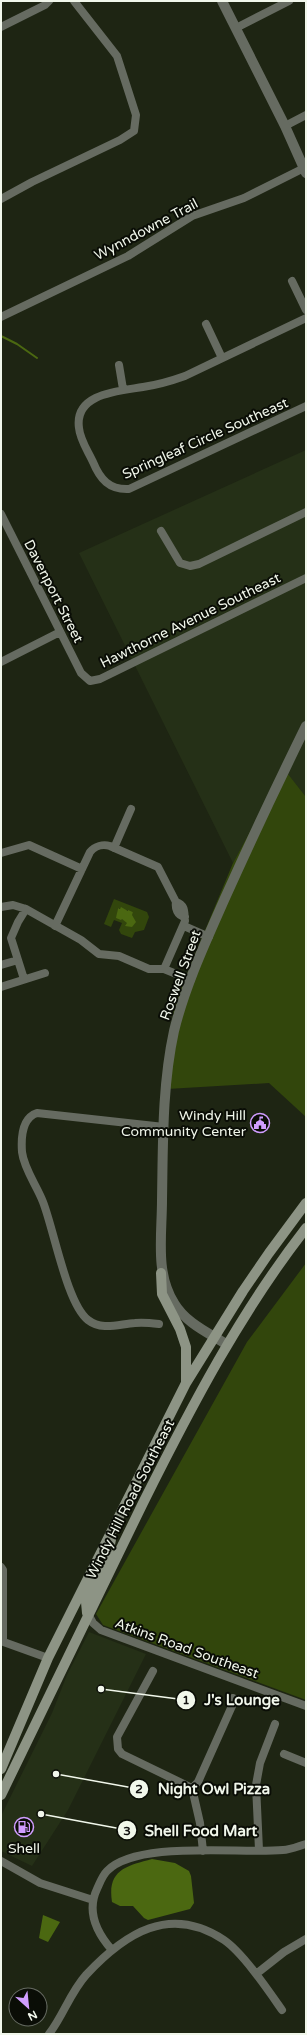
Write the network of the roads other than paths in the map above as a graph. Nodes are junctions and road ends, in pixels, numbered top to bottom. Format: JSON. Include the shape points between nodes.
{"nodes":[{"id":1,"x":49,"y":1,"type":"edge"},
{"id":2,"x":74,"y":1,"type":"edge"},
{"id":3,"x":222,"y":1,"type":"edge"},
{"id":4,"x":289,"y":1,"type":"edge"},
{"id":5,"x":1,"y":27,"type":"edge"},
{"id":6,"x":236,"y":28,"type":"junction"},
{"id":7,"x":306,"y":115,"type":"edge"},
{"id":8,"x":285,"y":126,"type":"junction"},
{"id":9,"x":305,"y":170,"type":"edge"},
{"id":10,"x":1,"y":199,"type":"edge"},
{"id":11,"x":292,"y":281,"type":"dead end"},
{"id":12,"x":306,"y":310,"type":"edge"},
{"id":13,"x":1,"y":317,"type":"edge"},
{"id":14,"x":306,"y":318,"type":"edge"},
{"id":15,"x":206,"y":324,"type":"dead end"},
{"id":16,"x":222,"y":358,"type":"junction"},
{"id":17,"x":119,"y":365,"type":"dead end"},
{"id":18,"x":123,"y":389,"type":"junction"},
{"id":19,"x":306,"y":406,"type":"edge"},
{"id":20,"x":306,"y":512,"type":"edge"},
{"id":21,"x":1,"y":514,"type":"edge"},
{"id":22,"x":161,"y":531,"type":"dead end"},
{"id":23,"x":306,"y":578,"type":"edge"},
{"id":24,"x":60,"y":632,"type":"junction"},
{"id":25,"x":1,"y":662,"type":"edge"},
{"id":26,"x":86,"y":678,"type":"joint"},
{"id":27,"x":306,"y":726,"type":"edge"},
{"id":28,"x":131,"y":809,"type":"dead end"},
{"id":29,"x":1,"y":847,"type":"edge"},
{"id":30,"x":114,"y":848,"type":"junction"},
{"id":31,"x":5,"y":852,"type":"edge"},
{"id":32,"x":82,"y":869,"type":"junction"},
{"id":33,"x":1,"y":907,"type":"edge"},
{"id":34,"x":26,"y":909,"type":"junction"},
{"id":35,"x":184,"y":922,"type":"junction"},
{"id":36,"x":56,"y":926,"type":"junction"},
{"id":37,"x":209,"y":937,"type":"junction"},
{"id":38,"x":18,"y":960,"type":"junction"},
{"id":39,"x":1,"y":965,"type":"edge"},
{"id":40,"x":164,"y":969,"type":"junction"},
{"id":41,"x":44,"y":973,"type":"dead end"},
{"id":42,"x":24,"y":979,"type":"junction"},
{"id":43,"x":191,"y":980,"type":"junction"},
{"id":44,"x":1,"y":987,"type":"edge"},
{"id":45,"x":164,"y":1126,"type":"junction"},
{"id":46,"x":306,"y":1204,"type":"edge"},
{"id":47,"x":306,"y":1228,"type":"edge"},
{"id":48,"x":162,"y":1273,"type":"junction"},
{"id":49,"x":159,"y":1324,"type":"dead end"},
{"id":50,"x":214,"y":1336,"type":"junction"},
{"id":51,"x":226,"y":1344,"type":"junction"},
{"id":52,"x":186,"y":1384,"type":"junction"},
{"id":53,"x":113,"y":1527,"type":"junction"},
{"id":54,"x":1,"y":1567,"type":"edge"},
{"id":55,"x":88,"y":1614,"type":"junction"},
{"id":56,"x":2,"y":1641,"type":"edge"},
{"id":57,"x":48,"y":1658,"type":"junction"},
{"id":58,"x":153,"y":1670,"type":"dead end"},
{"id":59,"x":233,"y":1698,"type":"dead end"},
{"id":60,"x":306,"y":1706,"type":"edge"},
{"id":61,"x":275,"y":1724,"type":"dead end"},
{"id":62,"x":284,"y":1754,"type":"dead end"},
{"id":63,"x":306,"y":1763,"type":"edge"},
{"id":64,"x":1,"y":1769,"type":"edge"},
{"id":65,"x":192,"y":1788,"type":"junction"},
{"id":66,"x":1,"y":1795,"type":"edge"},
{"id":67,"x":306,"y":1844,"type":"edge"},
{"id":68,"x":259,"y":1850,"type":"junction"},
{"id":69,"x":203,"y":1851,"type":"junction"},
{"id":70,"x":1,"y":1861,"type":"edge"},
{"id":71,"x":93,"y":1900,"type":"junction"},
{"id":72,"x":306,"y":1939,"type":"edge"},
{"id":73,"x":112,"y":1950,"type":"junction"},
{"id":74,"x":256,"y":1974,"type":"junction"},
{"id":75,"x":282,"y":2010,"type":"dead end"},
{"id":76,"x":49,"y":2034,"type":"edge"}],
"edges":[{"from":1,"to":5,"type":"street"},
{"from":2,"to":10,"type":"street","via":[[117,56],[136,115],[134,131]]},
{"from":3,"to":6,"type":"street"},
{"from":4,"to":6,"type":"street"},
{"from":6,"to":8,"type":"street"},
{"from":7,"to":8,"type":"street"},
{"from":8,"to":9,"type":"street"},
{"from":9,"to":13,"type":"street","name":"Wynndowne Trail","via":[[244,198],[192,216],[128,256]]},
{"from":11,"to":12,"type":"street"},
{"from":14,"to":16,"type":"street","name":"Springleaf Circle Southeast"},
{"from":15,"to":16,"type":"street"},
{"from":16,"to":18,"type":"street","name":"Springleaf Circle Southeast","via":[[166,382]]},
{"from":17,"to":18,"type":"street"},
{"from":18,"to":19,"type":"street","name":"Springleaf Circle Southeast","via":[[110,391],[92,400],[79,417],[81,437],[98,474],[111,487],[121,489],[136,487]]},
{"from":20,"to":22,"type":"street","via":[[190,566],[180,562]]},
{"from":21,"to":24,"type":"street","name":"Davenport Street"},
{"from":23,"to":26,"type":"street","name":"Hawthorne Avenue Southeast","via":[[100,679],[90,681]]},
{"from":24,"to":25,"type":"street"},
{"from":24,"to":26,"type":"street","name":"Davenport Street"},
{"from":27,"to":37,"type":"street","name":"Roswell Street"},
{"from":28,"to":30,"type":"street"},
{"from":29,"to":31,"type":"street"},
{"from":30,"to":32,"type":"street","via":[[104,845],[92,850]]},
{"from":30,"to":35,"type":"street","via":[[158,867]]},
{"from":31,"to":32,"type":"street","via":[[29,845]]},
{"from":32,"to":36,"type":"street"},
{"from":33,"to":34,"type":"street","via":[[13,905]]},
{"from":34,"to":36,"type":"street"},
{"from":34,"to":38,"type":"street","via":[[12,934]]},
{"from":35,"to":37,"type":"street"},
{"from":35,"to":40,"type":"street"},
{"from":36,"to":40,"type":"street","via":[[99,954],[119,956],[149,968]]},
{"from":37,"to":43,"type":"street","name":"Roswell Street"},
{"from":38,"to":39,"type":"street"},
{"from":38,"to":42,"type":"street"},
{"from":40,"to":43,"type":"street"},
{"from":41,"to":42,"type":"street"},
{"from":42,"to":44,"type":"street"},
{"from":43,"to":45,"type":"street","name":"Roswell Street","via":[[182,1004],[172,1046]]},
{"from":45,"to":48,"type":"street","name":"Roswell Street"},
{"from":45,"to":49,"type":"street","via":[[38,1114],[28,1117],[25,1123],[22,1150],[43,1201],[72,1298],[82,1315],[95,1325]]},
{"from":46,"to":50,"type":"main road","name":"Windy Hill Road Southeast","via":[[269,1253]]},
{"from":47,"to":51,"type":"main road","name":"Windy Hill Road Southeast"},
{"from":48,"to":50,"type":"street","name":"Roswell Street","via":[[170,1296],[182,1315]]},
{"from":48,"to":52,"type":"main road","via":[[162,1294],[186,1347]]},
{"from":50,"to":51,"type":"street","name":"Roswell Street"},
{"from":50,"to":52,"type":"main road","name":"Windy Hill Road Southeast"},
{"from":51,"to":55,"type":"main road","name":"Windy Hill Road Southeast","via":[[184,1421]]},
{"from":52,"to":53,"type":"main road","name":"Windy Hill Road Southeast"},
{"from":53,"to":55,"type":"main road","via":[[108,1555],[86,1602]]},
{"from":53,"to":57,"type":"main road","name":"Windy Hill Road Southeast"},
{"from":54,"to":56,"type":"street"},
{"from":55,"to":60,"type":"street","name":"Atkins Road Southeast","via":[[101,1630]]},
{"from":55,"to":66,"type":"main road","name":"Windy Hill Road Southeast"},
{"from":56,"to":57,"type":"street"},
{"from":57,"to":64,"type":"main road","name":"Windy Hill Road Southeast"},
{"from":58,"to":65,"type":"street","via":[[118,1737],[118,1749],[122,1754]]},
{"from":59,"to":65,"type":"street","via":[[232,1706],[198,1782]]},
{"from":61,"to":68,"type":"street","via":[[260,1763],[256,1785]]},
{"from":62,"to":63,"type":"street"},
{"from":65,"to":69,"type":"street"},
{"from":67,"to":68,"type":"street","via":[[284,1850]]},
{"from":68,"to":69,"type":"street"},
{"from":69,"to":71,"type":"street","via":[[156,1851],[122,1861],[107,1871]]},
{"from":70,"to":71,"type":"street","via":[[40,1883]]},
{"from":71,"to":73,"type":"street","via":[[97,1928],[101,1938]]},
{"from":72,"to":74,"type":"street"},
{"from":73,"to":74,"type":"street","via":[[129,1937],[151,1926],[188,1924],[206,1929],[224,1940]]},
{"from":73,"to":76,"type":"street","via":[[86,1976]]},
{"from":74,"to":75,"type":"street"}]}
